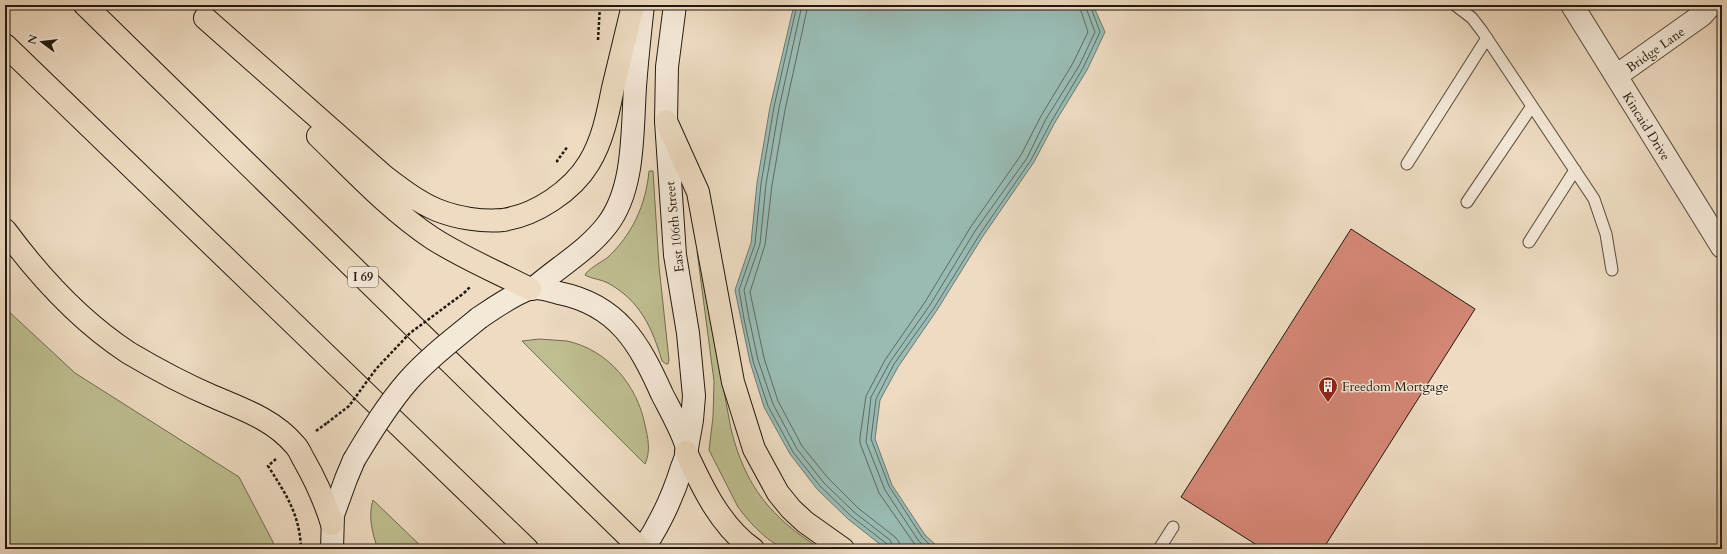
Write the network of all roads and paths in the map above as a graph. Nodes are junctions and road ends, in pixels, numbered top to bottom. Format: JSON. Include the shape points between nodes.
{"nodes":[{"id":1,"x":85,"y":5,"type":"edge"},
{"id":2,"x":632,"y":5,"type":"edge"},
{"id":3,"x":643,"y":5,"type":"edge"},
{"id":4,"x":675,"y":5,"type":"edge"},
{"id":5,"x":1455,"y":5,"type":"edge"},
{"id":6,"x":1572,"y":5,"type":"edge"},
{"id":7,"x":1711,"y":5,"type":"edge"},
{"id":8,"x":198,"y":12,"type":"edge"},
{"id":9,"x":1487,"y":38,"type":"junction"},
{"id":10,"x":5,"y":45,"type":"edge"},
{"id":11,"x":1616,"y":76,"type":"junction"},
{"id":12,"x":1532,"y":106,"type":"junction"},
{"id":13,"x":666,"y":121,"type":"junction"},
{"id":14,"x":1407,"y":164,"type":"dead end"},
{"id":15,"x":1575,"y":170,"type":"junction"},
{"id":16,"x":1467,"y":202,"type":"dead end"},
{"id":17,"x":5,"y":230,"type":"edge"},
{"id":18,"x":1529,"y":242,"type":"dead end"},
{"id":19,"x":1722,"y":247,"type":"edge"},
{"id":20,"x":1612,"y":270,"type":"dead end"},
{"id":21,"x":531,"y":289,"type":"junction"},
{"id":22,"x":464,"y":293,"type":"dead end"},
{"id":23,"x":312,"y":434,"type":"dead end"},
{"id":24,"x":687,"y":450,"type":"junction"},
{"id":25,"x":280,"y":456,"type":"dead end"},
{"id":26,"x":1173,"y":527,"type":"dead end"},
{"id":27,"x":334,"y":539,"type":"edge"},
{"id":28,"x":301,"y":549,"type":"edge"},
{"id":29,"x":527,"y":549,"type":"edge"},
{"id":30,"x":642,"y":549,"type":"edge"},
{"id":31,"x":753,"y":549,"type":"edge"},
{"id":32,"x":843,"y":549,"type":"edge"},
{"id":33,"x":1159,"y":549,"type":"edge"}],
"edges":[{"from":1,"to":30,"type":"highway","number":"I 69"},
{"from":2,"to":8,"type":"highway","via":[[600,141],[589,163],[576,180],[549,202],[530,212],[503,220],[479,220],[457,216],[438,210],[403,191]]},
{"from":3,"to":21,"type":"main road","via":[[629,164],[616,211],[583,251]]},
{"from":4,"to":13,"type":"main road","name":"East 106th Street","via":[[667,67]]},
{"from":5,"to":9,"type":"lane","via":[[1472,18]]},
{"from":6,"to":11,"type":"main road","name":"Kincaid Drive"},
{"from":7,"to":11,"type":"main road","name":"Bridge Lane","via":[[1702,15]]},
{"from":8,"to":21,"type":"highway","via":[[289,107],[391,207],[448,247]]},
{"from":9,"to":12,"type":"lane"},
{"from":9,"to":14,"type":"lane"},
{"from":10,"to":29,"type":"highway"},
{"from":11,"to":19,"type":"main road","name":"Kincaid Drive"},
{"from":12,"to":15,"type":"lane"},
{"from":12,"to":16,"type":"lane"},
{"from":13,"to":24,"type":"main road","name":"East 106th Street","via":[[675,255],[688,333],[694,396]]},
{"from":13,"to":32,"type":"highway","via":[[698,192],[733,382],[754,449],[778,493],[791,509]]},
{"from":15,"to":18,"type":"lane"},
{"from":15,"to":20,"type":"lane","via":[[1594,199],[1606,234]]},
{"from":17,"to":27,"type":"highway","via":[[60,294],[108,338],[162,372],[264,419],[287,437],[296,446],[313,476],[324,500]]},
{"from":21,"to":24,"type":"main road","via":[[586,300],[612,316],[633,340],[651,371]]},
{"from":21,"to":27,"type":"main road","bridge":true,"via":[[479,318],[450,341],[408,381],[391,402],[354,460],[339,498]]},
{"from":22,"to":23,"type":"path","bridge":true,"via":[[410,333],[376,369],[349,406]]},
{"from":24,"to":30,"type":"main road","name":"East 106th Street","via":[[668,505]]},
{"from":24,"to":31,"type":"highway","via":[[696,474],[721,517],[740,539]]},
{"from":25,"to":28,"type":"path","via":[[268,466],[283,488],[296,515]]},
{"from":26,"to":33,"type":"lane"}]}
